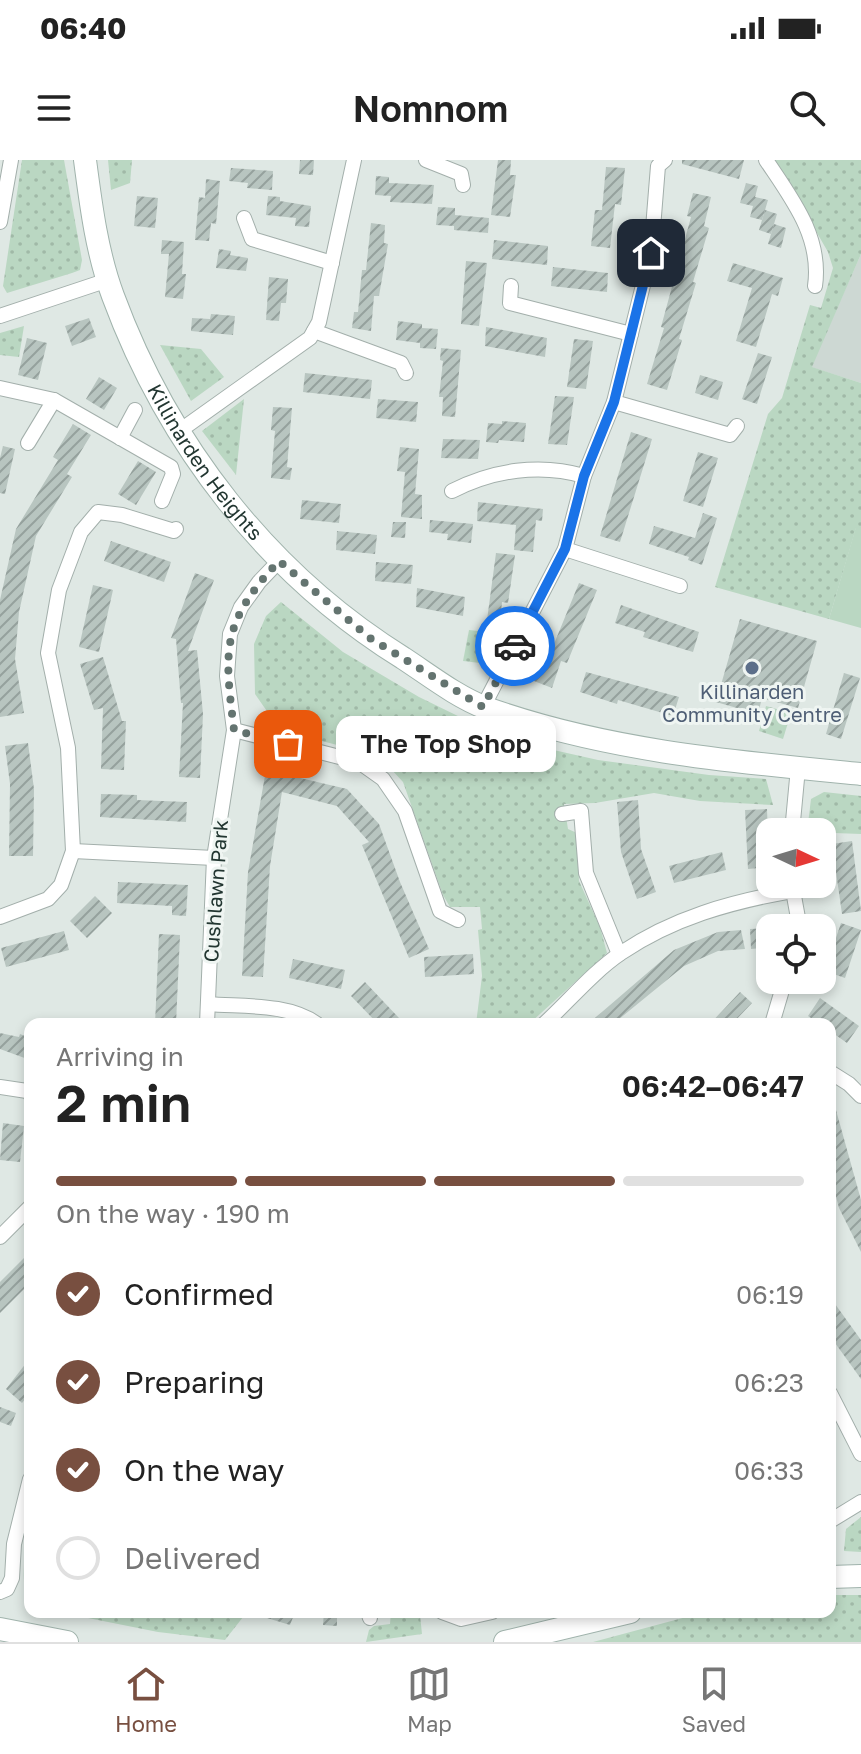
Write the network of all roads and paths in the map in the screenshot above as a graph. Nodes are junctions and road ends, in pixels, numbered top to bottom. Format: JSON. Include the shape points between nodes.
{"nodes":[{"id":1,"x":11,"y":160,"type":"edge"},
{"id":2,"x":85,"y":160,"type":"edge"},
{"id":3,"x":354,"y":160,"type":"edge"},
{"id":4,"x":426,"y":160,"type":"edge"},
{"id":5,"x":766,"y":160,"type":"edge"},
{"id":6,"x":656,"y":162,"type":"edge"},
{"id":7,"x":463,"y":185,"type":"dead end"},
{"id":8,"x":244,"y":218,"type":"dead end"},
{"id":9,"x":0,"y":222,"type":"edge"},
{"id":10,"x":332,"y":263,"type":"junction"},
{"id":11,"x":108,"y":280,"type":"junction"},
{"id":12,"x":511,"y":286,"type":"dead end"},
{"id":13,"x":815,"y":286,"type":"dead end"},
{"id":14,"x":0,"y":316,"type":"edge"},
{"id":15,"x":314,"y":331,"type":"junction"},
{"id":16,"x":631,"y":334,"type":"junction"},
{"id":17,"x":406,"y":373,"type":"dead end"},
{"id":18,"x":0,"y":391,"type":"edge"},
{"id":19,"x":54,"y":400,"type":"junction"},
{"id":20,"x":614,"y":402,"type":"junction"},
{"id":21,"x":135,"y":410,"type":"dead end"},
{"id":22,"x":737,"y":426,"type":"dead end"},
{"id":23,"x":178,"y":432,"type":"junction"},
{"id":24,"x":120,"y":438,"type":"junction"},
{"id":25,"x":28,"y":443,"type":"dead end"},
{"id":26,"x":584,"y":476,"type":"junction"},
{"id":27,"x":452,"y":491,"type":"dead end"},
{"id":28,"x":162,"y":501,"type":"dead end"},
{"id":29,"x":176,"y":529,"type":"dead end"},
{"id":30,"x":565,"y":549,"type":"junction"},
{"id":31,"x":279,"y":561,"type":"junction"},
{"id":32,"x":680,"y":586,"type":"dead end"},
{"id":33,"x":483,"y":707,"type":"junction"},
{"id":34,"x":234,"y":730,"type":"junction"},
{"id":35,"x":798,"y":768,"type":"junction"},
{"id":36,"x":861,"y":774,"type":"edge"},
{"id":37,"x":562,"y":814,"type":"dead end"},
{"id":38,"x":793,"y":818,"type":"edge"},
{"id":39,"x":73,"y":851,"type":"junction"},
{"id":40,"x":214,"y":858,"type":"junction"},
{"id":41,"x":756,"y":897,"type":"edge"},
{"id":42,"x":0,"y":917,"type":"edge"},
{"id":43,"x":458,"y":920,"type":"dead end"},
{"id":44,"x":619,"y":954,"type":"junction"},
{"id":45,"x":781,"y":994,"type":"edge"},
{"id":46,"x":208,"y":1004,"type":"junction"},
{"id":47,"x":207,"y":1018,"type":"edge"},
{"id":48,"x":308,"y":1018,"type":"edge"},
{"id":49,"x":550,"y":1018,"type":"edge"},
{"id":50,"x":774,"y":1018,"type":"edge"},
{"id":51,"x":836,"y":1076,"type":"edge"},
{"id":52,"x":0,"y":1087,"type":"edge"},
{"id":53,"x":24,"y":1091,"type":"edge"},
{"id":54,"x":861,"y":1096,"type":"edge"},
{"id":55,"x":24,"y":1213,"type":"edge"},
{"id":56,"x":0,"y":1237,"type":"edge"},
{"id":57,"x":836,"y":1405,"type":"edge"},
{"id":58,"x":861,"y":1454,"type":"edge"},
{"id":59,"x":861,"y":1502,"type":"edge"},
{"id":60,"x":24,"y":1503,"type":"edge"},
{"id":61,"x":836,"y":1517,"type":"edge"},
{"id":62,"x":861,"y":1576,"type":"edge"},
{"id":63,"x":836,"y":1577,"type":"edge"},
{"id":64,"x":0,"y":1592,"type":"edge"},
{"id":65,"x":605,"y":1618,"type":"edge"},
{"id":66,"x":0,"y":1629,"type":"edge"},
{"id":67,"x":67,"y":1642,"type":"edge"},
{"id":68,"x":505,"y":1642,"type":"edge"}],
"edges":[{"from":1,"to":9,"type":"street"},
{"from":2,"to":11,"type":"street","name":"Killinarden Heights"},
{"from":3,"to":10,"type":"street"},
{"from":4,"to":7,"type":"street","via":[[461,174]]},
{"from":5,"to":13,"type":"street","via":[[814,243]]},
{"from":6,"to":16,"type":"street","via":[[651,253]]},
{"from":8,"to":10,"type":"street","via":[[252,239]]},
{"from":10,"to":15,"type":"street"},
{"from":11,"to":14,"type":"street"},
{"from":11,"to":23,"type":"street","name":"Killinarden Heights","via":[[145,371]]},
{"from":12,"to":16,"type":"street","via":[[510,303]]},
{"from":15,"to":17,"type":"street","via":[[401,363]]},
{"from":15,"to":23,"type":"street"},
{"from":16,"to":20,"type":"street"},
{"from":18,"to":19,"type":"street"},
{"from":19,"to":24,"type":"street"},
{"from":19,"to":25,"type":"street"},
{"from":20,"to":22,"type":"street","via":[[730,435]]},
{"from":20,"to":26,"type":"street"},
{"from":21,"to":24,"type":"street"},
{"from":23,"to":31,"type":"street","name":"Killinarden Heights","via":[[201,469]]},
{"from":24,"to":28,"type":"street","via":[[171,467]]},
{"from":26,"to":27,"type":"street","via":[[532,468]]},
{"from":26,"to":30,"type":"street"},
{"from":29,"to":39,"type":"street","via":[[98,512],[81,532],[59,590],[48,653],[68,748]]},
{"from":30,"to":32,"type":"street"},
{"from":30,"to":33,"type":"street"},
{"from":31,"to":33,"type":"street","name":"Killinarden Heights","via":[[370,638]]},
{"from":31,"to":34,"type":"street","name":"Cushlawn Park","via":[[241,607],[230,634],[227,676]]},
{"from":33,"to":35,"type":"street","name":"Killinarden Heights","via":[[570,733],[681,755]]},
{"from":34,"to":40,"type":"street","name":"Cushlawn Park"},
{"from":34,"to":43,"type":"street","via":[[359,762],[383,779],[405,811],[440,911]]},
{"from":35,"to":36,"type":"street","name":"Killinarden Heights"},
{"from":35,"to":38,"type":"street"},
{"from":37,"to":44,"type":"street","via":[[581,811],[586,873]]},
{"from":39,"to":40,"type":"street"},
{"from":39,"to":42,"type":"street","via":[[61,885],[48,899]]},
{"from":40,"to":46,"type":"street","name":"Cushlawn Park"},
{"from":41,"to":44,"type":"street","via":[[677,921]]},
{"from":44,"to":49,"type":"street"},
{"from":45,"to":50,"type":"street"},
{"from":46,"to":47,"type":"street","name":"Cushlawn Park"},
{"from":46,"to":48,"type":"street"},
{"from":51,"to":54,"type":"street"},
{"from":52,"to":53,"type":"street"},
{"from":55,"to":56,"type":"street"},
{"from":57,"to":58,"type":"street"},
{"from":59,"to":61,"type":"street"},
{"from":60,"to":64,"type":"street","via":[[12,1578]]},
{"from":62,"to":63,"type":"street"},
{"from":65,"to":68,"type":"street"},
{"from":66,"to":67,"type":"street"}]}
